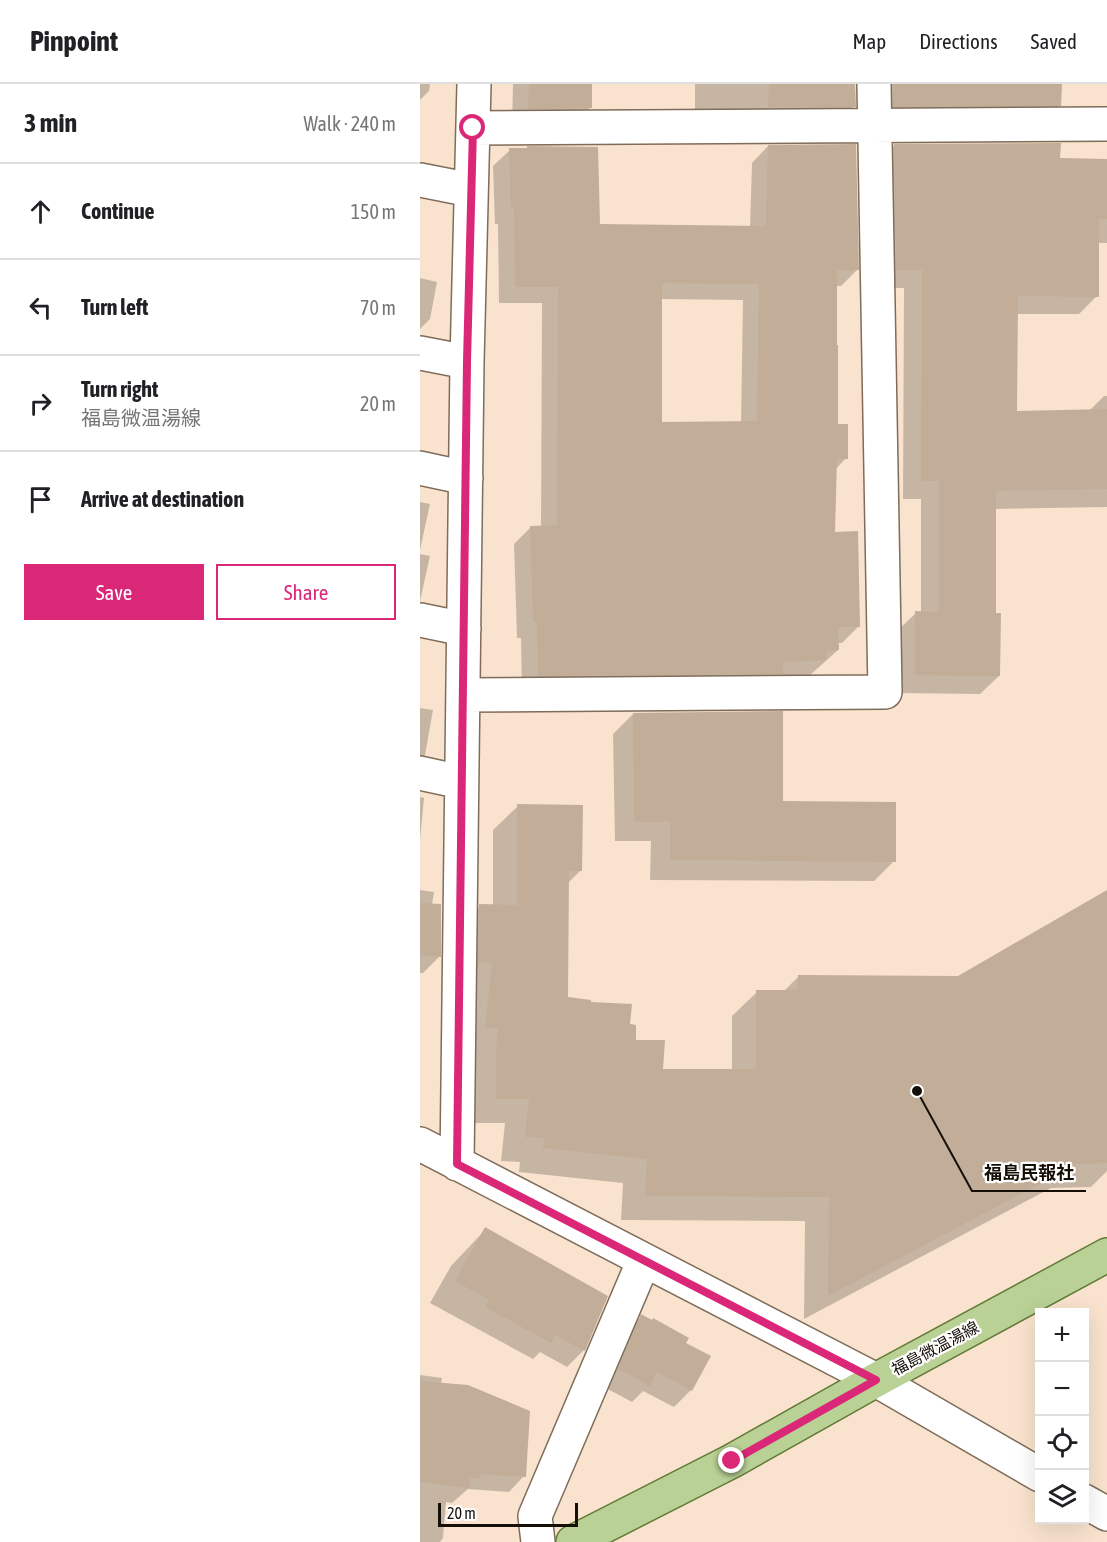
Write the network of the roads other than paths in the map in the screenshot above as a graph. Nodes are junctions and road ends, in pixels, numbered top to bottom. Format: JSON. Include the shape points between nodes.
{"nodes":[{"id":1,"x":474,"y":84,"type":"edge"},
{"id":2,"x":874,"y":84,"type":"edge"},
{"id":3,"x":1107,"y":124,"type":"edge"},
{"id":4,"x":875,"y":126,"type":"junction"},
{"id":5,"x":473,"y":128,"type":"junction"},
{"id":6,"x":420,"y":180,"type":"edge"},
{"id":7,"x":471,"y":190,"type":"junction"},
{"id":8,"x":420,"y":354,"type":"edge"},
{"id":9,"x":467,"y":362,"type":"junction"},
{"id":10,"x":420,"y":468,"type":"edge"},
{"id":11,"x":466,"y":478,"type":"junction"},
{"id":12,"x":420,"y":620,"type":"edge"},
{"id":13,"x":464,"y":629,"type":"junction"},
{"id":14,"x":463,"y":695,"type":"junction"},
{"id":15,"x":420,"y":773,"type":"edge"},
{"id":16,"x":461,"y":782,"type":"junction"},
{"id":17,"x":420,"y":1144,"type":"edge"},
{"id":18,"x":457,"y":1164,"type":"junction"},
{"id":19,"x":1107,"y":1255,"type":"edge"},
{"id":20,"x":644,"y":1260,"type":"junction"},
{"id":21,"x":876,"y":1380,"type":"junction"},
{"id":22,"x":1035,"y":1472,"type":"edge"},
{"id":23,"x":1089,"y":1504,"type":"edge"},
{"id":24,"x":1107,"y":1514,"type":"edge"},
{"id":25,"x":538,"y":1542,"type":"edge"},
{"id":26,"x":573,"y":1542,"type":"edge"}],
"edges":[{"from":1,"to":5,"type":"street"},
{"from":2,"to":4,"type":"street"},
{"from":3,"to":4,"type":"street"},
{"from":4,"to":5,"type":"street"},
{"from":4,"to":14,"type":"street","via":[[885,692]]},
{"from":5,"to":7,"type":"street"},
{"from":6,"to":7,"type":"street"},
{"from":7,"to":9,"type":"street"},
{"from":8,"to":9,"type":"street"},
{"from":9,"to":11,"type":"street"},
{"from":10,"to":11,"type":"street"},
{"from":11,"to":13,"type":"street"},
{"from":12,"to":13,"type":"street"},
{"from":13,"to":14,"type":"street"},
{"from":14,"to":16,"type":"street"},
{"from":15,"to":16,"type":"street"},
{"from":16,"to":18,"type":"street"},
{"from":17,"to":18,"type":"street"},
{"from":18,"to":20,"type":"street"},
{"from":19,"to":21,"type":"main road","name":"福島微温湯線"},
{"from":20,"to":21,"type":"street"},
{"from":20,"to":25,"type":"street","via":[[534,1516]]},
{"from":21,"to":22,"type":"street"},
{"from":21,"to":26,"type":"main road","name":"福島微温湯線","via":[[732,1461]]},
{"from":23,"to":24,"type":"street"}]}
